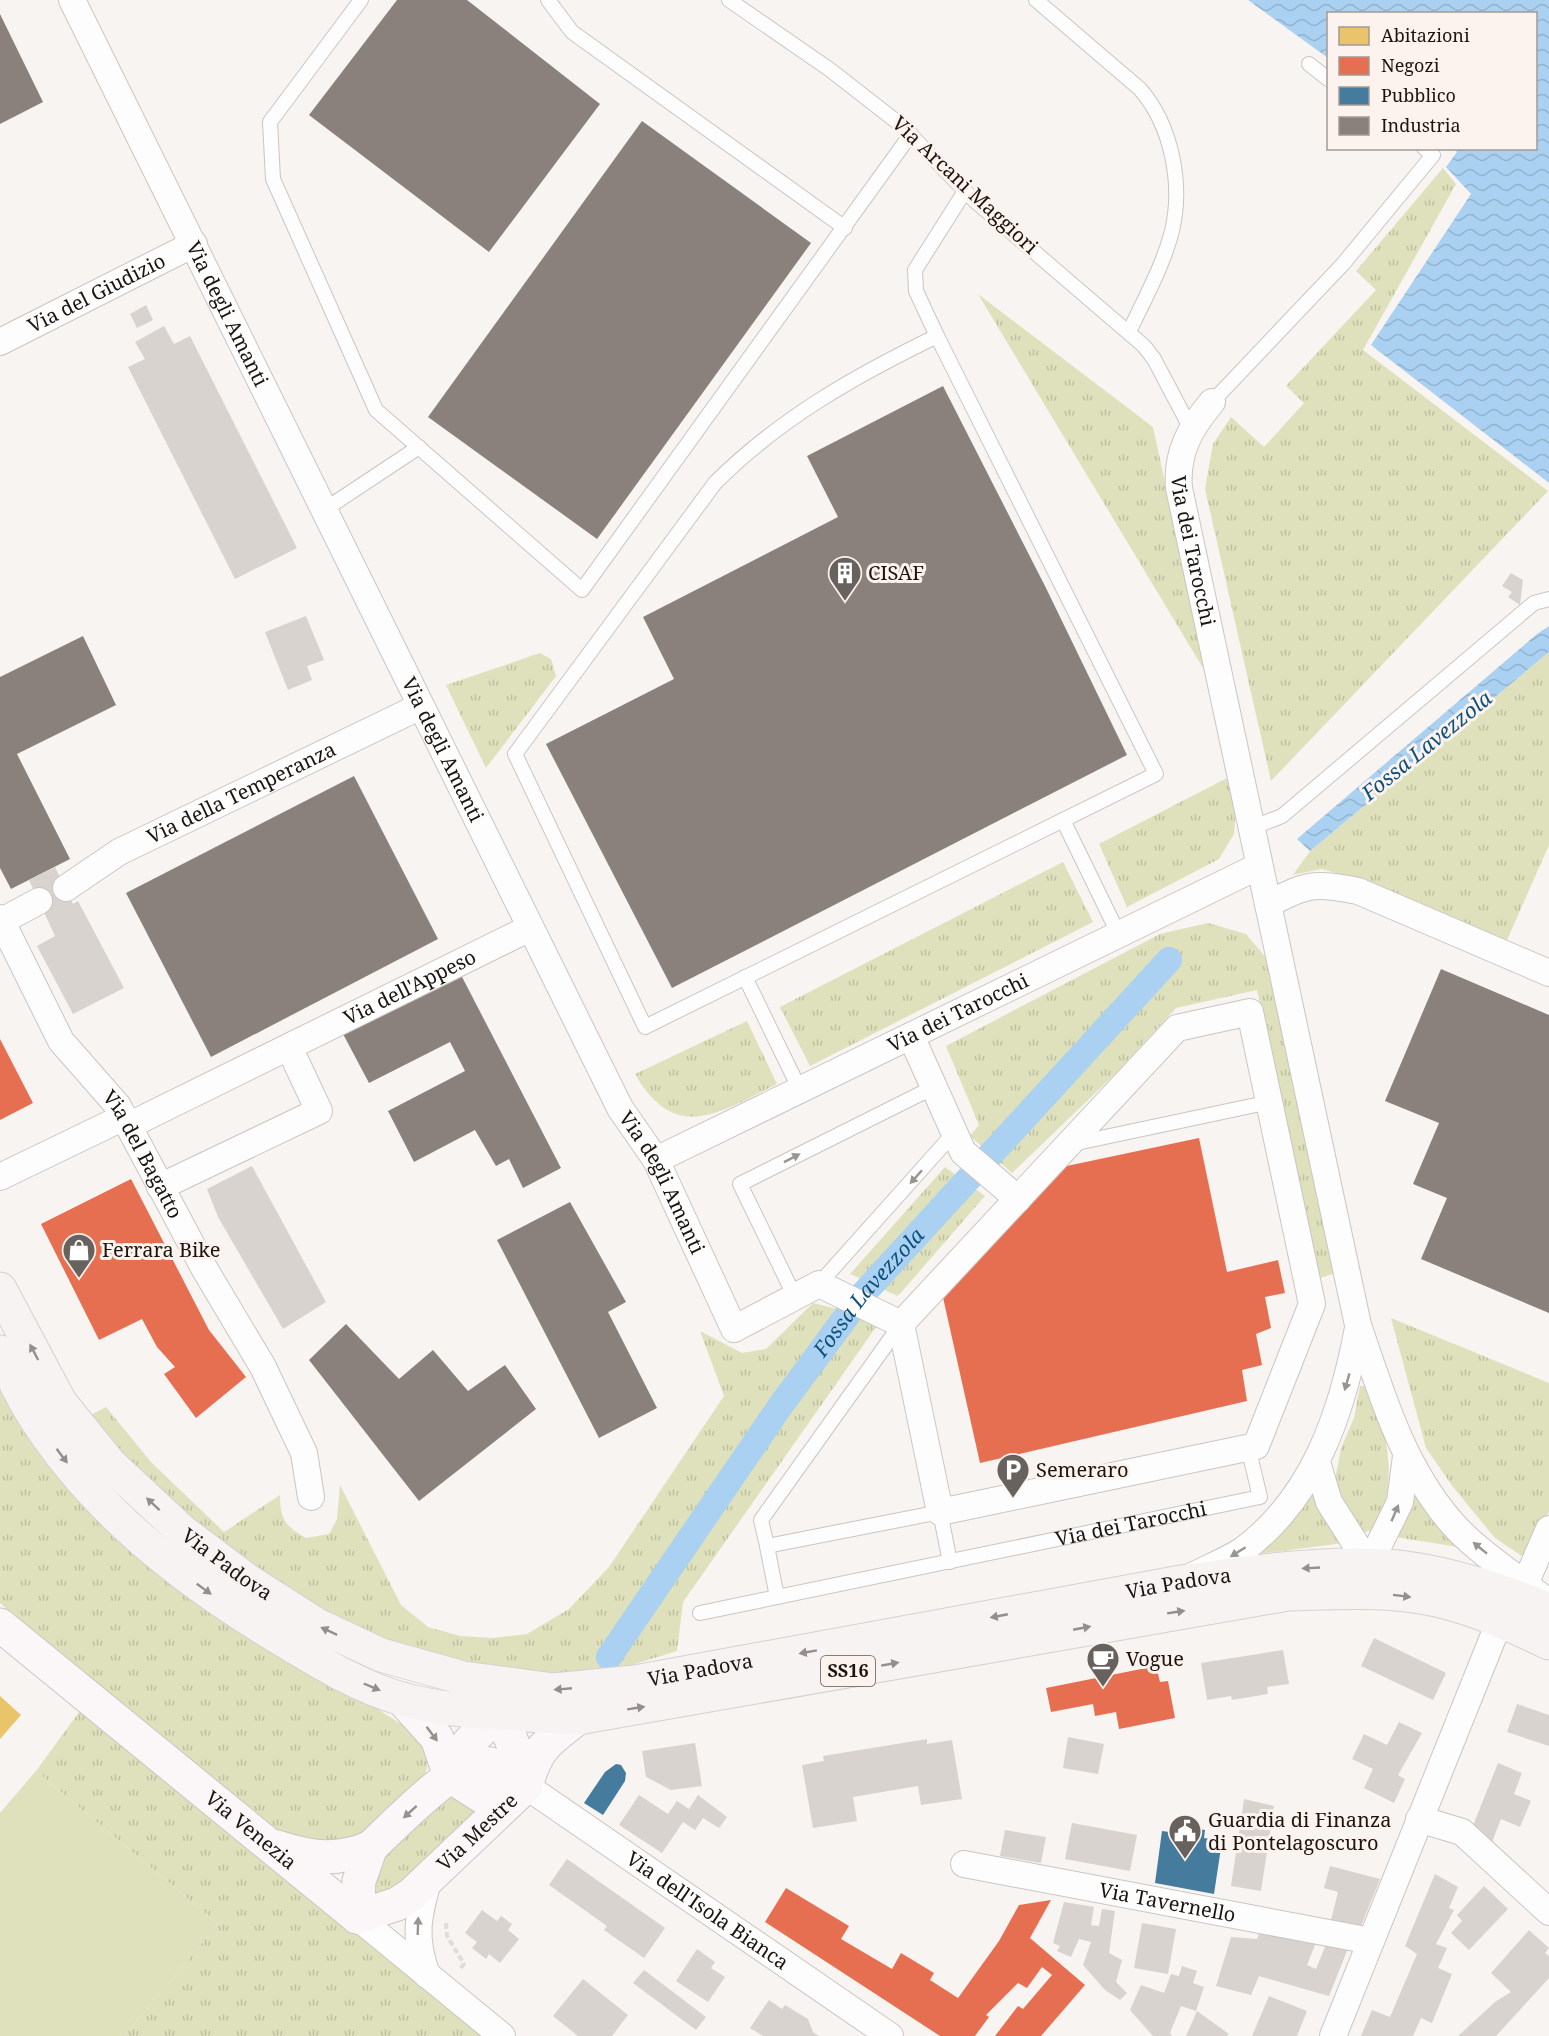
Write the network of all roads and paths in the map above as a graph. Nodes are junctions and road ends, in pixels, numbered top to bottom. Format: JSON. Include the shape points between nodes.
{"nodes":[{"id":1,"x":72,"y":0,"type":"edge"},
{"id":2,"x":361,"y":0,"type":"edge"},
{"id":3,"x":548,"y":0,"type":"edge"},
{"id":4,"x":729,"y":0,"type":"edge"},
{"id":5,"x":1036,"y":0,"type":"edge"},
{"id":6,"x":1309,"y":64,"type":"dead end"},
{"id":7,"x":1327,"y":78,"type":"edge"},
{"id":8,"x":911,"y":134,"type":"junction"},
{"id":9,"x":1427,"y":150,"type":"edge"},
{"id":10,"x":965,"y":190,"type":"junction"},
{"id":11,"x":845,"y":228,"type":"junction"},
{"id":12,"x":194,"y":244,"type":"junction"},
{"id":13,"x":1129,"y":332,"type":"junction"},
{"id":14,"x":937,"y":336,"type":"junction"},
{"id":15,"x":0,"y":342,"type":"edge"},
{"id":16,"x":1212,"y":402,"type":"joint"},
{"id":17,"x":1191,"y":429,"type":"junction"},
{"id":18,"x":418,"y":447,"type":"junction"},
{"id":19,"x":324,"y":510,"type":"junction"},
{"id":20,"x":1549,"y":599,"type":"edge"},
{"id":21,"x":421,"y":706,"type":"junction"},
{"id":22,"x":1063,"y":820,"type":"junction"},
{"id":23,"x":1251,"y":828,"type":"junction"},
{"id":24,"x":1259,"y":867,"type":"junction"},
{"id":25,"x":66,"y":888,"type":"dead end"},
{"id":26,"x":39,"y":901,"type":"dead end"},
{"id":27,"x":1268,"y":904,"type":"junction"},
{"id":28,"x":530,"y":928,"type":"junction"},
{"id":29,"x":3,"y":929,"type":"edge"},
{"id":30,"x":1119,"y":935,"type":"junction"},
{"id":31,"x":1549,"y":973,"type":"edge"},
{"id":32,"x":745,"y":977,"type":"junction"},
{"id":33,"x":911,"y":1036,"type":"junction"},
{"id":34,"x":289,"y":1047,"type":"junction"},
{"id":35,"x":934,"y":1087,"type":"junction"},
{"id":36,"x":800,"y":1090,"type":"junction"},
{"id":37,"x":1270,"y":1102,"type":"junction"},
{"id":38,"x":126,"y":1122,"type":"junction"},
{"id":39,"x":959,"y":1143,"type":"junction"},
{"id":40,"x":1068,"y":1145,"type":"junction"},
{"id":41,"x":656,"y":1160,"type":"junction"},
{"id":42,"x":0,"y":1177,"type":"edge"},
{"id":43,"x":160,"y":1187,"type":"junction"},
{"id":44,"x":1018,"y":1199,"type":"junction"},
{"id":45,"x":819,"y":1284,"type":"junction"},
{"id":46,"x":0,"y":1288,"type":"edge"},
{"id":47,"x":1352,"y":1294,"type":"junction"},
{"id":48,"x":795,"y":1297,"type":"junction"},
{"id":49,"x":1312,"y":1304,"type":"junction"},
{"id":50,"x":901,"y":1324,"type":"junction"},
{"id":51,"x":1358,"y":1325,"type":"junction"},
{"id":52,"x":0,"y":1352,"type":"edge"},
{"id":53,"x":48,"y":1410,"type":"junction"},
{"id":54,"x":1248,"y":1447,"type":"junction"},
{"id":55,"x":1406,"y":1456,"type":"junction"},
{"id":56,"x":1317,"y":1462,"type":"junction"},
{"id":57,"x":311,"y":1497,"type":"dead end"},
{"id":58,"x":940,"y":1512,"type":"junction"},
{"id":59,"x":1549,"y":1529,"type":"edge"},
{"id":60,"x":767,"y":1546,"type":"junction"},
{"id":61,"x":950,"y":1562,"type":"junction"},
{"id":62,"x":1369,"y":1579,"type":"junction"},
{"id":63,"x":1181,"y":1582,"type":"junction"},
{"id":64,"x":777,"y":1597,"type":"junction"},
{"id":65,"x":1523,"y":1601,"type":"edge"},
{"id":66,"x":1549,"y":1610,"type":"edge"},
{"id":67,"x":700,"y":1613,"type":"dead end"},
{"id":68,"x":0,"y":1625,"type":"edge"},
{"id":69,"x":942,"y":1641,"type":"junction"},
{"id":70,"x":1549,"y":1643,"type":"edge"},
{"id":71,"x":771,"y":1672,"type":"junction"},
{"id":72,"x":502,"y":1698,"type":"junction"},
{"id":73,"x":402,"y":1699,"type":"junction"},
{"id":74,"x":578,"y":1718,"type":"junction"},
{"id":75,"x":450,"y":1776,"type":"junction"},
{"id":76,"x":526,"y":1786,"type":"junction"},
{"id":77,"x":1419,"y":1819,"type":"junction"},
{"id":78,"x":267,"y":1843,"type":"junction"},
{"id":79,"x":371,"y":1847,"type":"junction"},
{"id":80,"x":964,"y":1864,"type":"dead end"},
{"id":81,"x":429,"y":1878,"type":"junction"},
{"id":82,"x":1549,"y":1912,"type":"edge"},
{"id":83,"x":447,"y":1914,"type":"dead end"},
{"id":84,"x":357,"y":1917,"type":"junction"},
{"id":85,"x":1371,"y":1941,"type":"junction"},
{"id":86,"x":436,"y":1981,"type":"junction"},
{"id":87,"x":502,"y":2036,"type":"edge"},
{"id":88,"x":890,"y":2036,"type":"edge"},
{"id":89,"x":1333,"y":2036,"type":"edge"}],
"edges":[{"from":1,"to":12,"type":"street","name":"Via degli Amanti"},
{"from":2,"to":18,"type":"lane","via":[[270,122],[273,180],[376,410]]},
{"from":3,"to":11,"type":"lane","via":[[572,32]]},
{"from":4,"to":8,"type":"lane","name":"Via Arcani Maggiori","via":[[881,107]]},
{"from":5,"to":13,"type":"lane","via":[[1140,89],[1153,104],[1167,135],[1175,188],[1172,232]]},
{"from":6,"to":7,"type":"lane"},
{"from":8,"to":10,"type":"lane","name":"Via Arcani Maggiori"},
{"from":8,"to":11,"type":"lane"},
{"from":9,"to":16,"type":"lane","name":"Via dei Tarocchi","via":[[1433,155],[1343,264]]},
{"from":10,"to":13,"type":"lane","name":"Via Arcani Maggiori"},
{"from":10,"to":14,"type":"lane","via":[[915,270],[916,291]]},
{"from":11,"to":18,"type":"lane","via":[[582,590]]},
{"from":12,"to":15,"type":"street","name":"Via del Giudizio"},
{"from":12,"to":19,"type":"street","name":"Via degli Amanti"},
{"from":13,"to":17,"type":"lane","name":"Via Arcani Maggiori","via":[[1154,359]]},
{"from":14,"to":22,"type":"lane","via":[[1156,774]]},
{"from":14,"to":32,"type":"lane","via":[[860,374],[813,403],[735,463],[715,483],[515,754],[645,1027]]},
{"from":16,"to":17,"type":"street","name":"Via dei Tarocchi"},
{"from":17,"to":23,"type":"street","name":"Via dei Tarocchi","via":[[1180,456],[1179,488]]},
{"from":18,"to":19,"type":"lane"},
{"from":19,"to":21,"type":"street","name":"Via degli Amanti"},
{"from":20,"to":23,"type":"lane","via":[[1534,603],[1282,816]]},
{"from":21,"to":25,"type":"street","name":"Via della Temperanza","via":[[119,852]]},
{"from":21,"to":28,"type":"street","name":"Via degli Amanti"},
{"from":22,"to":30,"type":"lane"},
{"from":22,"to":32,"type":"lane"},
{"from":23,"to":24,"type":"street","name":"Via dei Tarocchi"},
{"from":24,"to":27,"type":"street","name":"Via dei Tarocchi"},
{"from":24,"to":30,"type":"street","name":"Via dei Tarocchi"},
{"from":26,"to":29,"type":"street"},
{"from":27,"to":31,"type":"street","via":[[1305,886],[1358,891]]},
{"from":27,"to":47,"type":"street","name":"Via dei Tarocchi"},
{"from":28,"to":34,"type":"street","name":"Via dell'Appeso"},
{"from":28,"to":41,"type":"street","name":"Via degli Amanti","via":[[620,1108]]},
{"from":29,"to":38,"type":"street","name":"Via del Bagatto","via":[[61,1041],[107,1091]]},
{"from":30,"to":33,"type":"street","name":"Via dei Tarocchi"},
{"from":32,"to":36,"type":"lane"},
{"from":33,"to":35,"type":"street"},
{"from":33,"to":36,"type":"street","name":"Via dei Tarocchi"},
{"from":34,"to":38,"type":"street","name":"Via dell'Appeso"},
{"from":34,"to":43,"type":"street","via":[[320,1111]]},
{"from":35,"to":39,"type":"street"},
{"from":48,"to":35,"type":"lane","one_way":true,"via":[[740,1184]]},
{"from":36,"to":41,"type":"street","name":"Via dei Tarocchi"},
{"from":37,"to":40,"type":"lane"},
{"from":37,"to":40,"type":"street","via":[[1250,1012],[1177,1028]]},
{"from":37,"to":49,"type":"street"},
{"from":38,"to":42,"type":"street","name":"Via dell'Appeso"},
{"from":38,"to":43,"type":"street","name":"Via del Bagatto"},
{"from":39,"to":44,"type":"street"},
{"from":39,"to":45,"type":"lane","one_way":true},
{"from":40,"to":44,"type":"street"},
{"from":41,"to":48,"type":"street","name":"Via degli Amanti","via":[[734,1329]]},
{"from":43,"to":57,"type":"street","name":"Via del Bagatto","via":[[263,1366],[304,1453]]},
{"from":44,"to":50,"type":"street"},
{"from":45,"to":48,"type":"street","name":"Via degli Amanti"},
{"from":45,"to":50,"type":"street"},
{"from":53,"to":46,"type":"main road","name":"Via Padova","one_way":true},
{"from":47,"to":49,"type":"street"},
{"from":47,"to":51,"type":"street","name":"Via dei Tarocchi"},
{"from":49,"to":54,"type":"street","via":[[1256,1446]]},
{"from":50,"to":58,"type":"street"},
{"from":50,"to":60,"type":"lane","via":[[761,1520]]},
{"from":51,"to":55,"type":"street","name":"Via dei Tarocchi"},
{"from":51,"to":56,"type":"street","name":"Via dei Tarocchi","one_way":true,"via":[[1350,1374]]},
{"from":52,"to":53,"type":"main road","name":"Via Padova"},
{"from":72,"to":53,"type":"main road","name":"Via Padova","one_way":true,"via":[[463,1678],[381,1655],[317,1625],[248,1581],[183,1532]]},
{"from":53,"to":73,"type":"main road","name":"Via Padova","one_way":true,"via":[[64,1459],[114,1515],[173,1566],[237,1612],[335,1671]]},
{"from":54,"to":58,"type":"street"},
{"from":54,"to":61,"type":"lane","name":"Via dei Tarocchi","via":[[1260,1497]]},
{"from":62,"to":55,"type":"street","name":"Via dei Tarocchi","one_way":true,"via":[[1400,1502]]},
{"from":65,"to":55,"type":"street","name":"Via dei Tarocchi","one_way":true,"via":[[1451,1522]]},
{"from":56,"to":62,"type":"street","via":[[1329,1502]]},
{"from":56,"to":63,"type":"street","name":"Via dei Tarocchi","one_way":true,"via":[[1279,1517],[1249,1544]]},
{"from":58,"to":60,"type":"lane"},
{"from":58,"to":61,"type":"lane"},
{"from":59,"to":65,"type":"street"},
{"from":60,"to":64,"type":"lane"},
{"from":61,"to":64,"type":"lane","name":"Via dei Tarocchi"},
{"from":62,"to":63,"type":"main road","name":"Via Padova","one_way":true,"via":[[1261,1571]]},
{"from":62,"to":65,"type":"main road","name":"Via Padova","via":[[1457,1578]]},
{"from":69,"to":62,"type":"main road","name":"Via Padova","one_way":true,"via":[[1118,1621]]},
{"from":63,"to":69,"type":"main road","name":"Via Padova","one_way":true},
{"from":64,"to":67,"type":"lane","name":"Via dei Tarocchi"},
{"from":65,"to":66,"type":"main road","name":"Via Padova"},
{"from":65,"to":70,"type":"main road","name":"Via Padova"},
{"from":65,"to":77,"type":"street"},
{"from":68,"to":78,"type":"street","name":"Via Venezia"},
{"from":69,"to":71,"type":"main road","name":"Via Padova"},
{"from":71,"to":72,"type":"main road","name":"Via Padova","one_way":true,"via":[[635,1682]]},
{"from":74,"to":71,"type":"main road","name":"Via Padova","one_way":true},
{"from":72,"to":73,"type":"main road","name":"Via Padova"},
{"from":72,"to":74,"type":"main road","name":"Via Padova"},
{"from":72,"to":75,"type":"street","name":"Via Mestre","via":[[465,1744]]},
{"from":72,"to":76,"type":"street","name":"Via Mestre"},
{"from":73,"to":75,"type":"street","one_way":true,"via":[[437,1738]]},
{"from":74,"to":76,"type":"street","name":"Via Mestre","via":[[543,1745]]},
{"from":75,"to":76,"type":"street","name":"Via Mestre","via":[[482,1763],[510,1772]]},
{"from":75,"to":79,"type":"street","name":"Via Mestre","one_way":true},
{"from":76,"to":81,"type":"street","name":"Via Mestre"},
{"from":76,"to":88,"type":"street","name":"Via dell'Isola Bianca"},
{"from":77,"to":82,"type":"street","via":[[1462,1832]]},
{"from":77,"to":85,"type":"street"},
{"from":78,"to":79,"type":"street","name":"Via Mestre","via":[[321,1858],[352,1855]]},
{"from":78,"to":84,"type":"street","name":"Via Venezia"},
{"from":79,"to":84,"type":"street","name":"Via Mestre","via":[[359,1881]]},
{"from":80,"to":85,"type":"street","name":"Via Tavernello"},
{"from":81,"to":84,"type":"street","name":"Via Mestre","via":[[397,1904]]},
{"from":86,"to":81,"type":"street","name":"Via Mestre","one_way":true,"via":[[421,1958],[417,1927]]},
{"from":83,"to":86,"type":"path","via":[[447,1936],[464,1964]]},
{"from":84,"to":86,"type":"street","name":"Via Venezia"},
{"from":85,"to":89,"type":"street"},
{"from":86,"to":87,"type":"street","name":"Via Venezia"}]}
